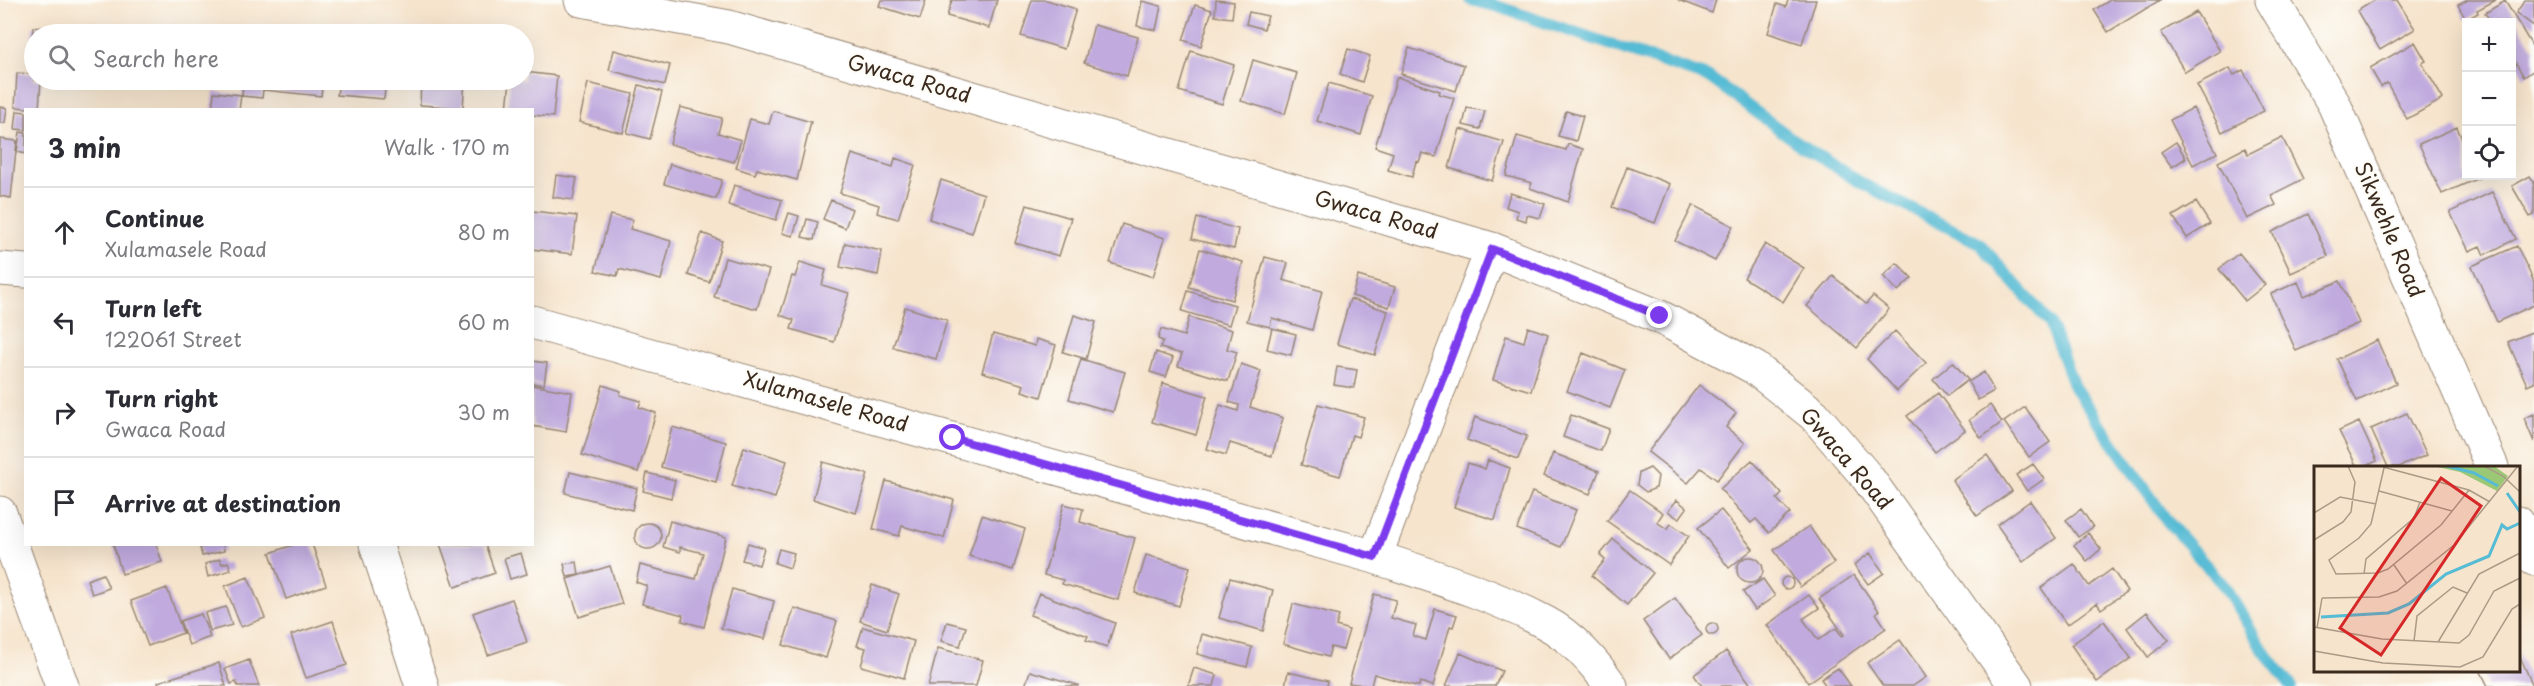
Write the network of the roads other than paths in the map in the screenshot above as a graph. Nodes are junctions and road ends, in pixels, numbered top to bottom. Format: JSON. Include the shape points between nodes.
{"nodes":[{"id":1,"x":581,"y":0,"type":"edge"},
{"id":2,"x":2272,"y":0,"type":"edge"},
{"id":3,"x":1492,"y":249,"type":"junction"},
{"id":4,"x":0,"y":269,"type":"edge"},
{"id":5,"x":24,"y":271,"type":"edge"},
{"id":6,"x":534,"y":323,"type":"edge"},
{"id":7,"x":2492,"y":466,"type":"edge"},
{"id":8,"x":0,"y":513,"type":"edge"},
{"id":9,"x":2519,"y":527,"type":"edge"},
{"id":10,"x":377,"y":546,"type":"edge"},
{"id":11,"x":1375,"y":557,"type":"junction"},
{"id":12,"x":2534,"y":559,"type":"edge"},
{"id":13,"x":62,"y":686,"type":"edge"},
{"id":14,"x":422,"y":686,"type":"edge"},
{"id":15,"x":1611,"y":686,"type":"edge"},
{"id":16,"x":2016,"y":686,"type":"edge"}],
"edges":[{"from":1,"to":3,"type":"street","name":"Gwaca Road","via":[[729,27]]},
{"from":2,"to":7,"type":"street","name":"Sikwehle Road","via":[[2334,104]]},
{"from":3,"to":11,"type":"street"},
{"from":3,"to":16,"type":"street","name":"Gwaca Road","via":[[1660,316],[1755,368],[1814,415],[1867,477]]},
{"from":4,"to":5,"type":"street"},
{"from":6,"to":11,"type":"street","name":"Xulamasele Road"},
{"from":8,"to":13,"type":"street"},
{"from":9,"to":12,"type":"street"},
{"from":10,"to":14,"type":"street"},
{"from":11,"to":15,"type":"street","name":"Xulamasele Road","via":[[1474,591],[1546,623],[1600,671]]}]}
